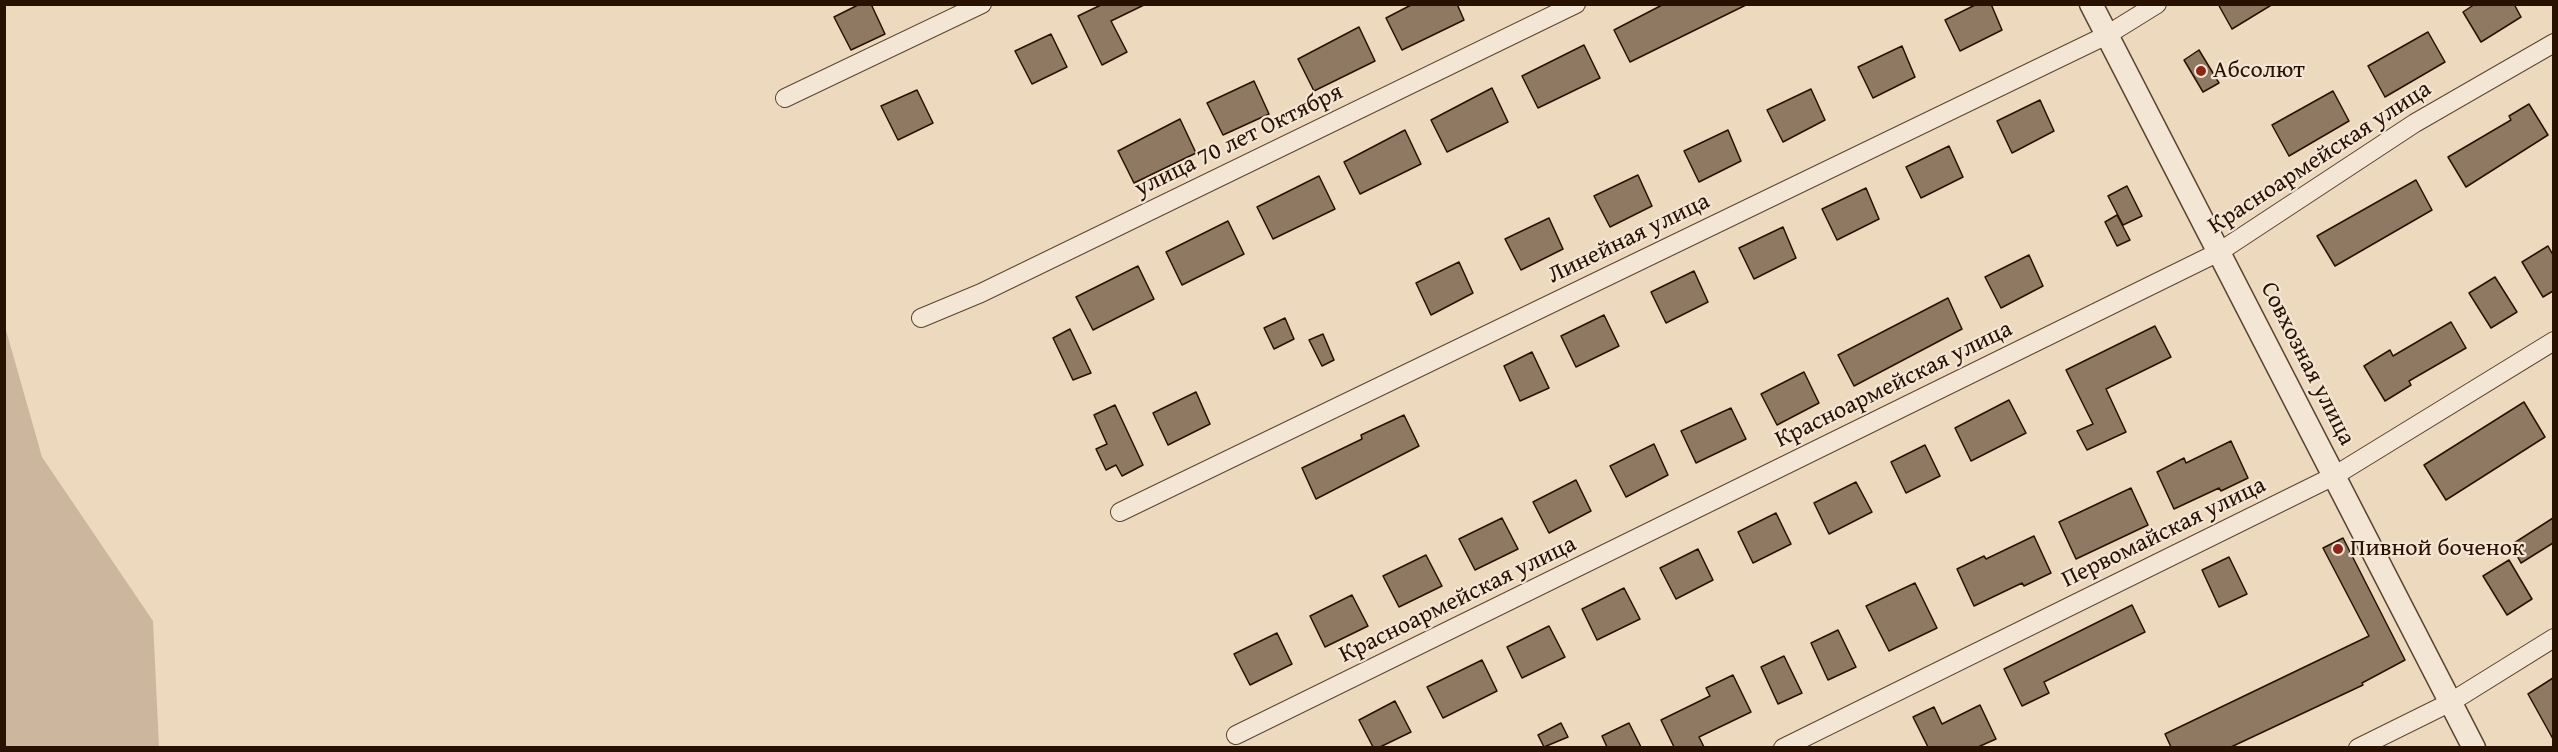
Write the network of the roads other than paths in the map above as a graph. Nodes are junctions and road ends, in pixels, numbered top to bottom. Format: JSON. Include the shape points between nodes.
{"nodes":[{"id":1,"x":982,"y":4,"type":"edge"},
{"id":2,"x":1576,"y":4,"type":"edge"},
{"id":3,"x":2091,"y":4,"type":"edge"},
{"id":4,"x":2157,"y":4,"type":"edge"},
{"id":5,"x":2107,"y":35,"type":"junction"},
{"id":6,"x":2553,"y":43,"type":"edge"},
{"id":7,"x":785,"y":98,"type":"dead end"},
{"id":8,"x":2219,"y":252,"type":"junction"},
{"id":9,"x":921,"y":318,"type":"dead end"},
{"id":10,"x":2553,"y":341,"type":"edge"},
{"id":11,"x":2334,"y":476,"type":"junction"},
{"id":12,"x":1119,"y":512,"type":"dead end"},
{"id":13,"x":2553,"y":638,"type":"edge"},
{"id":14,"x":2451,"y":702,"type":"junction"},
{"id":15,"x":1236,"y":735,"type":"dead end"},
{"id":16,"x":1783,"y":747,"type":"edge"},
{"id":17,"x":2358,"y":747,"type":"edge"},
{"id":18,"x":2474,"y":747,"type":"edge"}],
"edges":[{"from":1,"to":7,"type":"street"},
{"from":2,"to":9,"type":"street","name":"улица 70 лет Октября","via":[[981,293]]},
{"from":3,"to":5,"type":"street","name":"Совхозная улица"},
{"from":4,"to":5,"type":"street","name":"Линейная улица"},
{"from":5,"to":8,"type":"street","name":"Совхозная улица"},
{"from":5,"to":12,"type":"street","name":"Линейная улица"},
{"from":6,"to":8,"type":"street","name":"Красноармейская улица","via":[[2415,123]]},
{"from":8,"to":11,"type":"street","name":"Совхозная улица"},
{"from":8,"to":15,"type":"street","name":"Красноармейская улица"},
{"from":10,"to":11,"type":"street","name":"Первомайская улица"},
{"from":11,"to":14,"type":"street","name":"Совхозная улица"},
{"from":11,"to":16,"type":"street","name":"Первомайская улица"},
{"from":13,"to":14,"type":"street"},
{"from":14,"to":17,"type":"street"},
{"from":14,"to":18,"type":"street","name":"Совхозная улица"}]}
